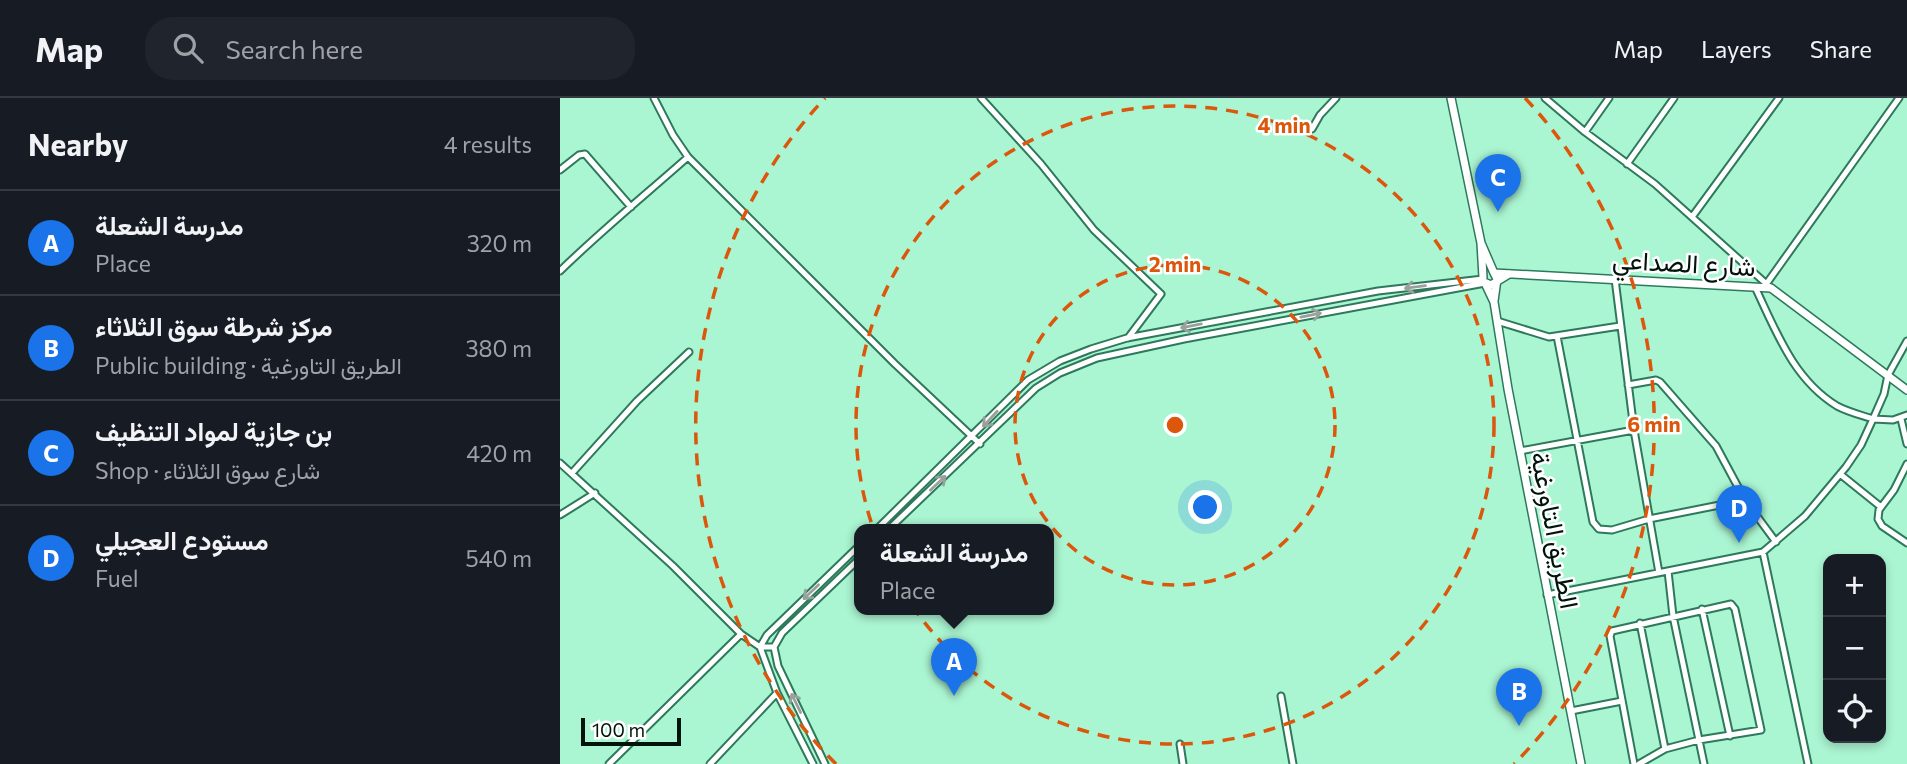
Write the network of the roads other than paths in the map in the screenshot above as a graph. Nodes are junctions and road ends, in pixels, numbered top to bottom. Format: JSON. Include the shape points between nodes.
{"nodes":[{"id":1,"x":654,"y":98,"type":"edge"},
{"id":2,"x":981,"y":98,"type":"edge"},
{"id":3,"x":1336,"y":98,"type":"edge"},
{"id":4,"x":1451,"y":98,"type":"edge"},
{"id":5,"x":1545,"y":98,"type":"edge"},
{"id":6,"x":1609,"y":98,"type":"edge"},
{"id":7,"x":1674,"y":98,"type":"edge"},
{"id":8,"x":1779,"y":98,"type":"edge"},
{"id":9,"x":1899,"y":98,"type":"edge"},
{"id":10,"x":1312,"y":129,"type":"dead end"},
{"id":11,"x":1585,"y":132,"type":"junction"},
{"id":12,"x":688,"y":157,"type":"junction"},
{"id":13,"x":1627,"y":164,"type":"junction"},
{"id":14,"x":560,"y":170,"type":"edge"},
{"id":15,"x":631,"y":207,"type":"junction"},
{"id":16,"x":1692,"y":217,"type":"junction"},
{"id":17,"x":1481,"y":243,"type":"junction"},
{"id":18,"x":560,"y":271,"type":"edge"},
{"id":19,"x":1494,"y":273,"type":"junction"},
{"id":20,"x":1510,"y":273,"type":"junction"},
{"id":21,"x":1615,"y":278,"type":"junction"},
{"id":22,"x":1483,"y":280,"type":"junction"},
{"id":23,"x":1495,"y":283,"type":"junction"},
{"id":24,"x":1769,"y":286,"type":"junction"},
{"id":25,"x":1755,"y":287,"type":"junction"},
{"id":26,"x":1494,"y":302,"type":"junction"},
{"id":27,"x":1267,"y":311,"type":"junction"},
{"id":28,"x":1497,"y":321,"type":"junction"},
{"id":29,"x":1271,"y":323,"type":"junction"},
{"id":30,"x":1620,"y":326,"type":"junction"},
{"id":31,"x":1557,"y":337,"type":"junction"},
{"id":32,"x":1128,"y":338,"type":"junction"},
{"id":33,"x":1907,"y":341,"type":"edge"},
{"id":34,"x":689,"y":352,"type":"dead end"},
{"id":35,"x":1888,"y":375,"type":"junction"},
{"id":36,"x":1628,"y":385,"type":"junction"},
{"id":37,"x":1907,"y":390,"type":"edge"},
{"id":38,"x":1904,"y":417,"type":"edge"},
{"id":39,"x":1873,"y":419,"type":"junction"},
{"id":40,"x":1634,"y":430,"type":"junction"},
{"id":41,"x":972,"y":438,"type":"junction"},
{"id":42,"x":1578,"y":440,"type":"junction"},
{"id":43,"x":980,"y":444,"type":"junction"},
{"id":44,"x":1907,"y":444,"type":"edge"},
{"id":45,"x":1520,"y":451,"type":"junction"},
{"id":46,"x":560,"y":463,"type":"edge"},
{"id":47,"x":1907,"y":464,"type":"edge"},
{"id":48,"x":572,"y":473,"type":"junction"},
{"id":49,"x":1840,"y":474,"type":"junction"},
{"id":50,"x":595,"y":493,"type":"junction"},
{"id":51,"x":1745,"y":500,"type":"junction"},
{"id":52,"x":1881,"y":507,"type":"junction"},
{"id":53,"x":560,"y":515,"type":"edge"},
{"id":54,"x":1649,"y":519,"type":"junction"},
{"id":55,"x":882,"y":524,"type":"edge"},
{"id":56,"x":894,"y":524,"type":"edge"},
{"id":57,"x":1776,"y":542,"type":"junction"},
{"id":58,"x":1907,"y":543,"type":"edge"},
{"id":59,"x":854,"y":550,"type":"edge"},
{"id":60,"x":1763,"y":552,"type":"junction"},
{"id":61,"x":854,"y":563,"type":"edge"},
{"id":62,"x":1668,"y":571,"type":"junction"},
{"id":63,"x":1659,"y":573,"type":"junction"},
{"id":64,"x":1547,"y":595,"type":"junction"},
{"id":65,"x":1703,"y":609,"type":"junction"},
{"id":66,"x":1673,"y":616,"type":"junction"},
{"id":67,"x":1640,"y":624,"type":"junction"},
{"id":68,"x":741,"y":634,"type":"junction"},
{"id":69,"x":760,"y":647,"type":"junction"},
{"id":70,"x":774,"y":647,"type":"junction"},
{"id":71,"x":777,"y":693,"type":"junction"},
{"id":72,"x":1281,"y":696,"type":"dead end"},
{"id":73,"x":1622,"y":701,"type":"junction"},
{"id":74,"x":1571,"y":711,"type":"junction"},
{"id":75,"x":1730,"y":736,"type":"junction"},
{"id":76,"x":1699,"y":740,"type":"junction"},
{"id":77,"x":1180,"y":744,"type":"dead end"},
{"id":78,"x":1665,"y":749,"type":"junction"},
{"id":79,"x":609,"y":764,"type":"edge"},
{"id":80,"x":710,"y":764,"type":"edge"},
{"id":81,"x":813,"y":764,"type":"edge"},
{"id":82,"x":825,"y":764,"type":"edge"},
{"id":83,"x":1183,"y":764,"type":"edge"},
{"id":84,"x":1293,"y":764,"type":"edge"},
{"id":85,"x":1581,"y":764,"type":"edge"},
{"id":86,"x":1636,"y":764,"type":"edge"},
{"id":87,"x":1704,"y":764,"type":"edge"},
{"id":88,"x":1808,"y":764,"type":"edge"}],
"edges":[{"from":1,"to":12,"type":"street"},
{"from":2,"to":32,"type":"street","via":[[1094,230],[1161,294]]},
{"from":3,"to":10,"type":"street"},
{"from":4,"to":17,"type":"street"},
{"from":5,"to":11,"type":"street"},
{"from":6,"to":11,"type":"street"},
{"from":7,"to":13,"type":"street"},
{"from":8,"to":16,"type":"street"},
{"from":9,"to":24,"type":"street"},
{"from":11,"to":13,"type":"street"},
{"from":12,"to":15,"type":"street"},
{"from":12,"to":41,"type":"street"},
{"from":13,"to":16,"type":"street"},
{"from":14,"to":15,"type":"street","via":[[585,154]]},
{"from":15,"to":18,"type":"street"},
{"from":16,"to":24,"type":"street"},
{"from":17,"to":19,"type":"street"},
{"from":17,"to":22,"type":"street"},
{"from":19,"to":20,"type":"street","name":"شارع الصداعي"},
{"from":19,"to":22,"type":"street","via":[[1488,272]]},
{"from":19,"to":23,"type":"street"},
{"from":20,"to":21,"type":"street","name":"شارع الصداعي"},
{"from":20,"to":23,"type":"street"},
{"from":21,"to":25,"type":"street","name":"شارع الصداعي"},
{"from":21,"to":30,"type":"street"},
{"from":22,"to":23,"type":"street"},
{"from":22,"to":26,"type":"street"},
{"from":22,"to":27,"type":"street","one_way":true,"via":[[1378,291]]},
{"from":29,"to":22,"type":"street","one_way":true},
{"from":23,"to":26,"type":"street"},
{"from":24,"to":25,"type":"street","name":"شارع الصداعي"},
{"from":24,"to":35,"type":"street","name":"شارع الصداعي"},
{"from":25,"to":39,"type":"street","via":[[1804,379],[1839,407]]},
{"from":26,"to":28,"type":"street","name":"الطريق التاورغية"},
{"from":27,"to":29,"type":"street"},
{"from":27,"to":32,"type":"street","one_way":true},
{"from":28,"to":31,"type":"street"},
{"from":28,"to":45,"type":"street","name":"الطريق التاورغية"},
{"from":29,"to":43,"type":"street","via":[[1097,358],[1060,373],[1037,388]]},
{"from":30,"to":31,"type":"street"},
{"from":30,"to":36,"type":"street"},
{"from":31,"to":42,"type":"street"},
{"from":32,"to":41,"type":"street","one_way":true,"via":[[1046,368],[1028,380]]},
{"from":33,"to":35,"type":"street"},
{"from":34,"to":48,"type":"street"},
{"from":35,"to":37,"type":"street","name":"شارع الصداعي"},
{"from":35,"to":39,"type":"street"},
{"from":36,"to":40,"type":"street"},
{"from":36,"to":51,"type":"street","via":[[1660,382],[1716,446]]},
{"from":38,"to":39,"type":"street"},
{"from":38,"to":44,"type":"street"},
{"from":39,"to":49,"type":"street"},
{"from":40,"to":42,"type":"street"},
{"from":40,"to":54,"type":"street"},
{"from":41,"to":43,"type":"street"},
{"from":41,"to":55,"type":"street"},
{"from":42,"to":45,"type":"street"},
{"from":42,"to":54,"type":"street","via":[[1592,522],[1599,529],[1612,530]]},
{"from":56,"to":43,"type":"street","one_way":true},
{"from":45,"to":64,"type":"street","name":"الطريق التاورغية"},
{"from":46,"to":48,"type":"street"},
{"from":47,"to":52,"type":"street"},
{"from":48,"to":50,"type":"street"},
{"from":49,"to":52,"type":"street"},
{"from":49,"to":57,"type":"street"},
{"from":50,"to":53,"type":"street"},
{"from":50,"to":68,"type":"street"},
{"from":51,"to":54,"type":"street"},
{"from":51,"to":57,"type":"street"},
{"from":52,"to":58,"type":"street","via":[[1878,519],[1882,526]]},
{"from":54,"to":63,"type":"street"},
{"from":57,"to":60,"type":"street"},
{"from":59,"to":69,"type":"street","one_way":true},
{"from":60,"to":62,"type":"street"},
{"from":60,"to":88,"type":"street"},
{"from":61,"to":70,"type":"street","via":[[782,633]]},
{"from":62,"to":63,"type":"street"},
{"from":62,"to":66,"type":"street"},
{"from":63,"to":64,"type":"street"},
{"from":64,"to":74,"type":"street","name":"الطريق التاورغية"},
{"from":65,"to":66,"type":"street"},
{"from":65,"to":75,"type":"street"},
{"from":65,"to":75,"type":"street","via":[[1731,604],[1735,609],[1756,703],[1761,730]]},
{"from":66,"to":67,"type":"street"},
{"from":66,"to":76,"type":"street"},
{"from":67,"to":73,"type":"street","via":[[1612,631],[1610,636]]},
{"from":67,"to":78,"type":"street"},
{"from":68,"to":69,"type":"street"},
{"from":68,"to":79,"type":"street"},
{"from":69,"to":70,"type":"street"},
{"from":69,"to":71,"type":"street"},
{"from":82,"to":70,"type":"street","one_way":true,"via":[[778,666]]},
{"from":71,"to":80,"type":"street"},
{"from":71,"to":81,"type":"street"},
{"from":72,"to":84,"type":"street"},
{"from":73,"to":74,"type":"street"},
{"from":73,"to":86,"type":"street"},
{"from":74,"to":85,"type":"street","name":"الطريق التاورغية"},
{"from":75,"to":76,"type":"street"},
{"from":76,"to":78,"type":"street"},
{"from":76,"to":87,"type":"street"},
{"from":77,"to":83,"type":"street"},
{"from":78,"to":86,"type":"street"}]}
